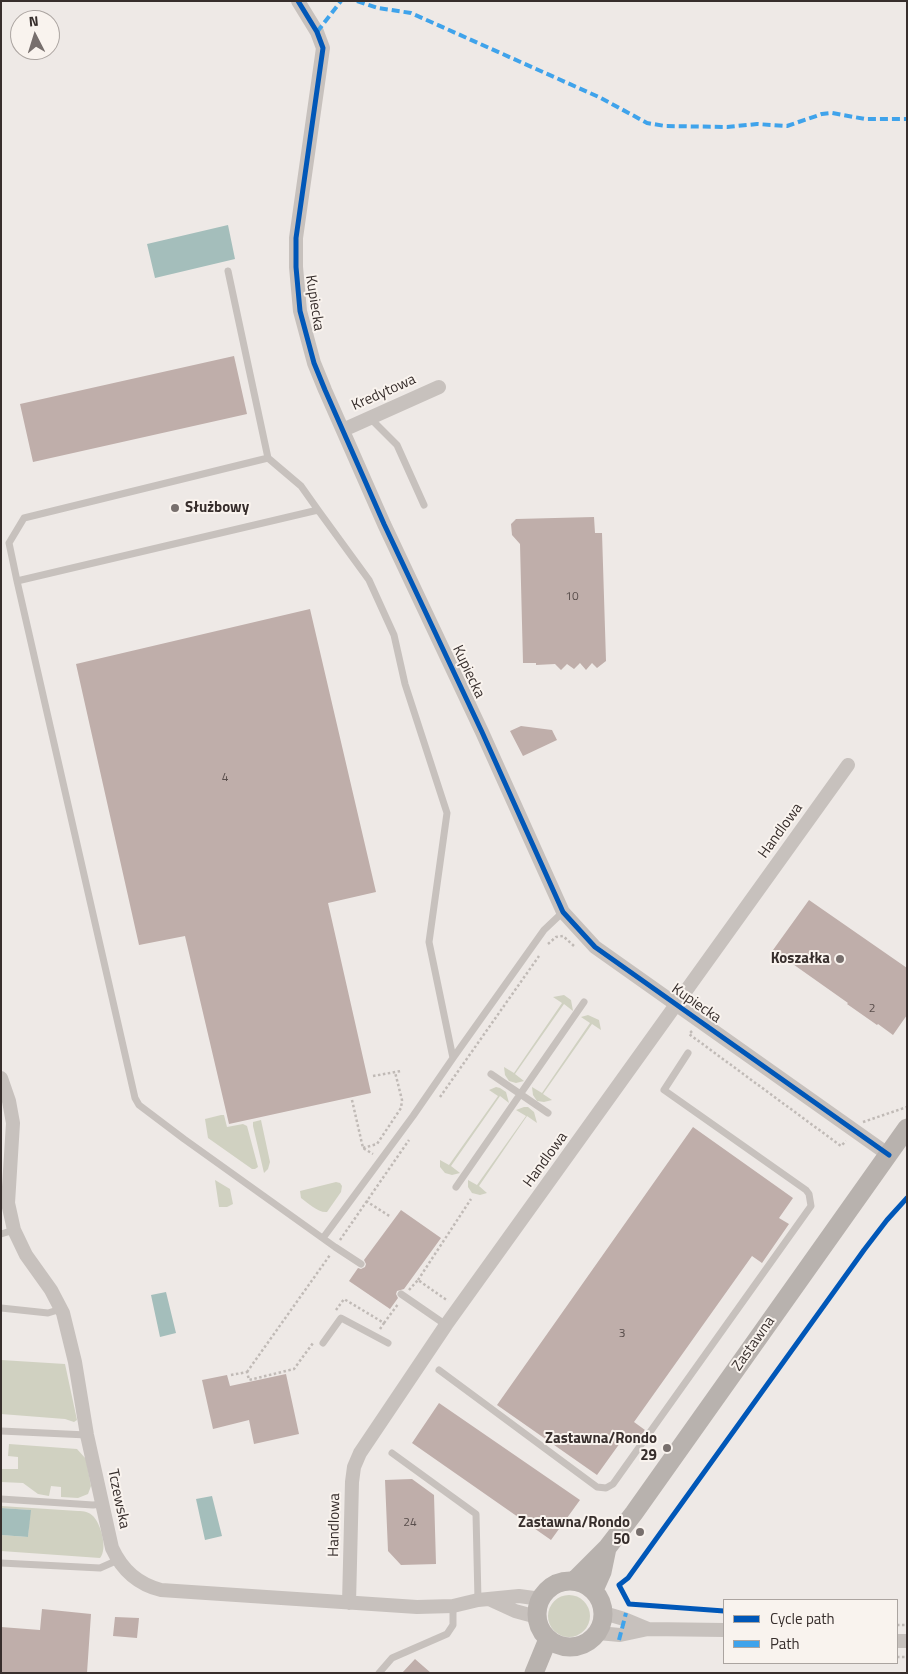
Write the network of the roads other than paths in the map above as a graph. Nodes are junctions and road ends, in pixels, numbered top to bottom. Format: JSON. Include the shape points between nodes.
{"nodes":[{"id":1,"x":298,"y":1,"type":"edge"},
{"id":2,"x":228,"y":271,"type":"dead end"},
{"id":3,"x":439,"y":387,"type":"dead end"},
{"id":4,"x":369,"y":418,"type":"junction"},
{"id":5,"x":343,"y":430,"type":"junction"},
{"id":6,"x":268,"y":458,"type":"junction"},
{"id":7,"x":424,"y":505,"type":"dead end"},
{"id":8,"x":318,"y":510,"type":"junction"},
{"id":9,"x":17,"y":581,"type":"junction"},
{"id":10,"x":848,"y":765,"type":"dead end"},
{"id":11,"x":563,"y":912,"type":"junction"},
{"id":12,"x":584,"y":1002,"type":"dead end"},
{"id":13,"x":677,"y":1006,"type":"junction"},
{"id":14,"x":688,"y":1053,"type":"dead end"},
{"id":15,"x":453,"y":1058,"type":"junction"},
{"id":16,"x":491,"y":1074,"type":"dead end"},
{"id":17,"x":1,"y":1078,"type":"edge"},
{"id":18,"x":521,"y":1095,"type":"junction"},
{"id":19,"x":548,"y":1113,"type":"dead end"},
{"id":20,"x":904,"y":1137,"type":"edge"},
{"id":21,"x":889,"y":1155,"type":"junction"},
{"id":22,"x":456,"y":1186,"type":"dead end"},
{"id":23,"x":7,"y":1232,"type":"edge"},
{"id":24,"x":323,"y":1238,"type":"junction"},
{"id":25,"x":361,"y":1264,"type":"dead end"},
{"id":26,"x":401,"y":1294,"type":"dead end"},
{"id":27,"x":1,"y":1308,"type":"edge"},
{"id":28,"x":61,"y":1309,"type":"junction"},
{"id":29,"x":446,"y":1325,"type":"junction"},
{"id":30,"x":323,"y":1343,"type":"dead end"},
{"id":31,"x":388,"y":1343,"type":"dead end"},
{"id":32,"x":439,"y":1370,"type":"dead end"},
{"id":33,"x":1,"y":1431,"type":"edge"},
{"id":34,"x":88,"y":1435,"type":"junction"},
{"id":35,"x":392,"y":1453,"type":"dead end"},
{"id":36,"x":1,"y":1499,"type":"edge"},
{"id":37,"x":103,"y":1504,"type":"junction"},
{"id":38,"x":607,"y":1548,"type":"junction"},
{"id":39,"x":118,"y":1560,"type":"junction"},
{"id":40,"x":1,"y":1563,"type":"edge"},
{"id":41,"x":574,"y":1581,"type":"junction"},
{"id":42,"x":594,"y":1590,"type":"junction"},
{"id":43,"x":541,"y":1599,"type":"junction"},
{"id":44,"x":485,"y":1600,"type":"junction"},
{"id":45,"x":349,"y":1603,"type":"junction"},
{"id":46,"x":453,"y":1606,"type":"junction"},
{"id":47,"x":604,"y":1614,"type":"junction"},
{"id":48,"x":537,"y":1618,"type":"junction"},
{"id":49,"x":648,"y":1629,"type":"junction"},
{"id":50,"x":723,"y":1630,"type":"edge"},
{"id":51,"x":598,"y":1633,"type":"junction"},
{"id":52,"x":557,"y":1643,"type":"junction"},
{"id":53,"x":379,"y":1673,"type":"edge"},
{"id":54,"x":534,"y":1673,"type":"edge"},
{"id":55,"x":540,"y":1673,"type":"edge"}],
"edges":[{"from":1,"to":5,"type":"street","name":"Kupiecka","via":[[323,48],[296,238],[300,311],[325,390]]},
{"from":2,"to":6,"type":"lane"},
{"from":3,"to":4,"type":"street","name":"Kredytowa"},
{"from":4,"to":5,"type":"street","name":"Kredytowa"},
{"from":4,"to":7,"type":"lane","via":[[397,445]]},
{"from":5,"to":11,"type":"street","name":"Kupiecka"},
{"from":6,"to":8,"type":"lane","via":[[301,486]]},
{"from":6,"to":9,"type":"lane","via":[[24,518],[10,543]]},
{"from":8,"to":9,"type":"lane"},
{"from":8,"to":15,"type":"lane","via":[[369,580],[394,635],[446,813],[429,942]]},
{"from":9,"to":24,"type":"lane","via":[[135,1098],[139,1105],[184,1139]]},
{"from":10,"to":13,"type":"street","name":"Handlowa"},
{"from":11,"to":13,"type":"street","name":"Kupiecka","via":[[591,942]]},
{"from":11,"to":15,"type":"lane","via":[[544,930]]},
{"from":12,"to":18,"type":"lane"},
{"from":13,"to":21,"type":"street","name":"Kupiecka"},
{"from":13,"to":29,"type":"street","name":"Handlowa"},
{"from":14,"to":32,"type":"lane","via":[[664,1090],[806,1190],[810,1206],[614,1484],[606,1488],[597,1487]]},
{"from":15,"to":24,"type":"lane"},
{"from":16,"to":18,"type":"lane"},
{"from":17,"to":23,"type":"street","name":"Tczewska","via":[[12,1123]]},
{"from":18,"to":19,"type":"lane"},
{"from":18,"to":22,"type":"lane"},
{"from":20,"to":21,"type":"main road","name":"Zastawna"},
{"from":21,"to":38,"type":"main road","name":"Zastawna"},
{"from":23,"to":28,"type":"street","name":"Tczewska","via":[[51,1290]]},
{"from":24,"to":25,"type":"lane"},
{"from":26,"to":29,"type":"lane"},
{"from":27,"to":28,"type":"lane","via":[[48,1313]]},
{"from":28,"to":34,"type":"street","name":"Tczewska","via":[[75,1362]]},
{"from":29,"to":45,"type":"street","name":"Handlowa","via":[[360,1453],[354,1467]]},
{"from":30,"to":31,"type":"lane","via":[[341,1318]]},
{"from":33,"to":34,"type":"lane"},
{"from":34,"to":37,"type":"street","name":"Tczewska"},
{"from":35,"to":44,"type":"lane","via":[[476,1514]]},
{"from":36,"to":37,"type":"lane"},
{"from":37,"to":39,"type":"street","name":"Tczewska","via":[[112,1548]]},
{"from":38,"to":41,"type":"main road","name":"Zastawna"},
{"from":38,"to":42,"type":"main road","name":"Zastawna"},
{"from":39,"to":40,"type":"lane","via":[[100,1568]]},
{"from":39,"to":45,"type":"street","name":"Tczewska","via":[[142,1584],[161,1590]]},
{"from":41,"to":42,"type":"main road"},
{"from":41,"to":43,"type":"main road","via":[[561,1582],[549,1588]]},
{"from":42,"to":47,"type":"main road"},
{"from":43,"to":44,"type":"street","name":"Tczewska","via":[[519,1596]]},
{"from":43,"to":48,"type":"main road"},
{"from":44,"to":46,"type":"street","name":"Tczewska"},
{"from":44,"to":48,"type":"street"},
{"from":45,"to":46,"type":"street","name":"Tczewska"},
{"from":46,"to":53,"type":"lane","via":[[453,1625],[447,1634],[392,1658]]},
{"from":47,"to":49,"type":"street"},
{"from":47,"to":51,"type":"main road"},
{"from":48,"to":52,"type":"main road","via":[[543,1633]]},
{"from":49,"to":50,"type":"street"},
{"from":49,"to":51,"type":"street","via":[[620,1635]]},
{"from":51,"to":52,"type":"main road","via":[[589,1642],[577,1646]]},
{"from":52,"to":54,"type":"main road"},
{"from":52,"to":55,"type":"main road","via":[[558,1657]]}]}
